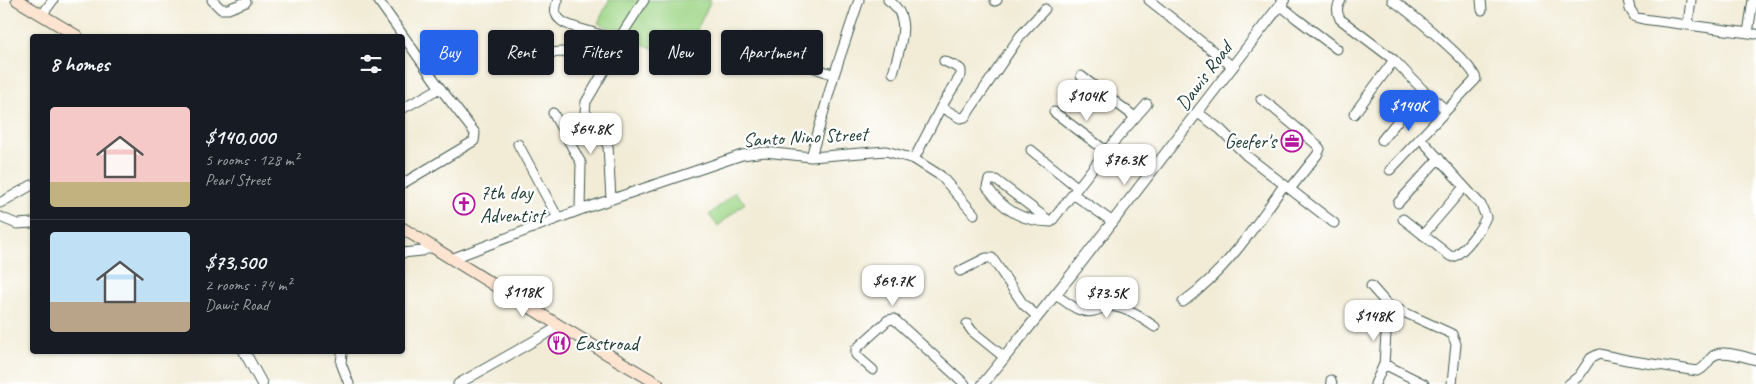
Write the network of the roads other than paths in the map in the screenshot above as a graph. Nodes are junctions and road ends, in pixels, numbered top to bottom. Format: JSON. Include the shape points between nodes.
{"nodes":[{"id":1,"x":16,"y":0,"type":"edge"},
{"id":2,"x":53,"y":0,"type":"edge"},
{"id":3,"x":212,"y":0,"type":"edge"},
{"id":4,"x":378,"y":0,"type":"edge"},
{"id":5,"x":558,"y":0,"type":"edge"},
{"id":6,"x":859,"y":0,"type":"edge"},
{"id":7,"x":888,"y":0,"type":"edge"},
{"id":8,"x":1149,"y":0,"type":"edge"},
{"id":9,"x":1341,"y":0,"type":"edge"},
{"id":10,"x":1392,"y":0,"type":"edge"},
{"id":11,"x":1628,"y":0,"type":"edge"},
{"id":12,"x":1691,"y":0,"type":"edge"},
{"id":13,"x":1753,"y":0,"type":"edge"},
{"id":14,"x":642,"y":1,"type":"edge"},
{"id":15,"x":246,"y":2,"type":"dead end"},
{"id":16,"x":1282,"y":2,"type":"edge"},
{"id":17,"x":1045,"y":9,"type":"dead end"},
{"id":18,"x":42,"y":15,"type":"junction"},
{"id":19,"x":1688,"y":24,"type":"junction"},
{"id":20,"x":584,"y":30,"type":"edge"},
{"id":21,"x":625,"y":30,"type":"edge"},
{"id":22,"x":74,"y":34,"type":"edge"},
{"id":23,"x":402,"y":34,"type":"edge"},
{"id":24,"x":1752,"y":34,"type":"edge"},
{"id":25,"x":405,"y":39,"type":"edge"},
{"id":26,"x":1337,"y":49,"type":"dead end"},
{"id":27,"x":1394,"y":60,"type":"junction"},
{"id":28,"x":944,"y":61,"type":"dead end"},
{"id":29,"x":1233,"y":67,"type":"junction"},
{"id":30,"x":823,"y":71,"type":"edge"},
{"id":31,"x":893,"y":73,"type":"dead end"},
{"id":32,"x":601,"y":75,"type":"edge"},
{"id":33,"x":834,"y":75,"type":"junction"},
{"id":34,"x":1081,"y":76,"type":"dead end"},
{"id":35,"x":440,"y":88,"type":"junction"},
{"id":36,"x":1423,"y":90,"type":"junction"},
{"id":37,"x":1261,"y":100,"type":"dead end"},
{"id":38,"x":1147,"y":104,"type":"dead end"},
{"id":39,"x":405,"y":107,"type":"edge"},
{"id":40,"x":941,"y":107,"type":"junction"},
{"id":41,"x":1446,"y":110,"type":"junction"},
{"id":42,"x":1054,"y":112,"type":"dead end"},
{"id":43,"x":553,"y":113,"type":"dead end"},
{"id":44,"x":1198,"y":113,"type":"junction"},
{"id":45,"x":1354,"y":114,"type":"dead end"},
{"id":46,"x":1134,"y":117,"type":"junction"},
{"id":47,"x":1420,"y":138,"type":"junction"},
{"id":48,"x":1382,"y":140,"type":"dead end"},
{"id":49,"x":518,"y":144,"type":"dead end"},
{"id":50,"x":1031,"y":150,"type":"dead end"},
{"id":51,"x":1106,"y":151,"type":"junction"},
{"id":52,"x":810,"y":157,"type":"junction"},
{"id":53,"x":1439,"y":158,"type":"junction"},
{"id":54,"x":914,"y":159,"type":"junction"},
{"id":55,"x":1390,"y":170,"type":"dead end"},
{"id":56,"x":405,"y":182,"type":"edge"},
{"id":57,"x":30,"y":186,"type":"edge"},
{"id":58,"x":1464,"y":186,"type":"junction"},
{"id":59,"x":1287,"y":187,"type":"junction"},
{"id":60,"x":1075,"y":190,"type":"junction"},
{"id":61,"x":610,"y":199,"type":"junction"},
{"id":62,"x":0,"y":203,"type":"edge"},
{"id":63,"x":1398,"y":203,"type":"dead end"},
{"id":64,"x":580,"y":210,"type":"junction"},
{"id":65,"x":974,"y":214,"type":"dead end"},
{"id":66,"x":0,"y":217,"type":"edge"},
{"id":67,"x":558,"y":218,"type":"junction"},
{"id":68,"x":1403,"y":219,"type":"dead end"},
{"id":69,"x":30,"y":222,"type":"edge"},
{"id":70,"x":1051,"y":222,"type":"junction"},
{"id":71,"x":1113,"y":222,"type":"junction"},
{"id":72,"x":1334,"y":223,"type":"dead end"},
{"id":73,"x":405,"y":230,"type":"edge"},
{"id":74,"x":1423,"y":235,"type":"junction"},
{"id":75,"x":434,"y":246,"type":"junction"},
{"id":76,"x":405,"y":252,"type":"edge"},
{"id":77,"x":451,"y":259,"type":"junction"},
{"id":78,"x":960,"y":271,"type":"dead end"},
{"id":79,"x":1371,"y":286,"type":"dead end"},
{"id":80,"x":1056,"y":295,"type":"junction"},
{"id":81,"x":1183,"y":302,"type":"dead end"},
{"id":82,"x":1388,"y":305,"type":"junction"},
{"id":83,"x":1037,"y":316,"type":"junction"},
{"id":84,"x":967,"y":324,"type":"dead end"},
{"id":85,"x":560,"y":326,"type":"junction"},
{"id":86,"x":1155,"y":327,"type":"dead end"},
{"id":87,"x":246,"y":354,"type":"edge"},
{"id":88,"x":342,"y":354,"type":"dead end"},
{"id":89,"x":1004,"y":357,"type":"junction"},
{"id":90,"x":1756,"y":360,"type":"edge"},
{"id":91,"x":1384,"y":364,"type":"junction"},
{"id":92,"x":873,"y":370,"type":"dead end"},
{"id":93,"x":469,"y":381,"type":"edge"},
{"id":94,"x":262,"y":384,"type":"edge"},
{"id":95,"x":349,"y":384,"type":"edge"},
{"id":96,"x":458,"y":384,"type":"edge"},
{"id":97,"x":658,"y":384,"type":"edge"},
{"id":98,"x":965,"y":384,"type":"edge"},
{"id":99,"x":983,"y":384,"type":"edge"},
{"id":100,"x":1375,"y":384,"type":"edge"},
{"id":101,"x":1424,"y":384,"type":"edge"},
{"id":102,"x":1452,"y":384,"type":"edge"},
{"id":103,"x":1569,"y":384,"type":"edge"}],
"edges":[{"from":1,"to":18,"type":"main road"},
{"from":2,"to":18,"type":"street"},
{"from":3,"to":15,"type":"street","via":[[228,9]]},
{"from":4,"to":23,"type":"street"},
{"from":5,"to":20,"type":"street","via":[[555,15]]},
{"from":6,"to":33,"type":"street"},
{"from":7,"to":31,"type":"street","via":[[895,5],[903,23]]},
{"from":8,"to":29,"type":"street"},
{"from":9,"to":27,"type":"street","via":[[1337,7],[1340,19]]},
{"from":10,"to":41,"type":"street","via":[[1463,59],[1475,75],[1476,79]]},
{"from":11,"to":19,"type":"street","via":[[1635,17]]},
{"from":12,"to":19,"type":"street"},
{"from":13,"to":24,"type":"street"},
{"from":14,"to":21,"type":"street"},
{"from":16,"to":26,"type":"street","via":[[1296,18]]},
{"from":16,"to":29,"type":"street","name":"Dawis Road"},
{"from":17,"to":40,"type":"street","via":[[1020,36],[965,118]]},
{"from":18,"to":22,"type":"main road"},
{"from":19,"to":24,"type":"street"},
{"from":25,"to":35,"type":"street"},
{"from":27,"to":36,"type":"street"},
{"from":27,"to":45,"type":"street"},
{"from":28,"to":40,"type":"street","via":[[959,68],[961,74]]},
{"from":29,"to":44,"type":"street","name":"Dawis Road"},
{"from":30,"to":33,"type":"street"},
{"from":32,"to":61,"type":"street","via":[[584,108],[608,146]]},
{"from":33,"to":52,"type":"street"},
{"from":34,"to":46,"type":"street"},
{"from":35,"to":39,"type":"street"},
{"from":35,"to":56,"type":"street","via":[[475,133],[474,141]]},
{"from":36,"to":41,"type":"street"},
{"from":36,"to":48,"type":"street"},
{"from":37,"to":59,"type":"street","via":[[1320,149]]},
{"from":38,"to":46,"type":"street"},
{"from":40,"to":54,"type":"street"},
{"from":41,"to":47,"type":"street"},
{"from":42,"to":51,"type":"street"},
{"from":43,"to":64,"type":"street","via":[[581,162]]},
{"from":44,"to":59,"type":"street"},
{"from":44,"to":71,"type":"street","name":"Dawis Road"},
{"from":46,"to":51,"type":"street"},
{"from":47,"to":53,"type":"street"},
{"from":47,"to":55,"type":"street"},
{"from":49,"to":67,"type":"street"},
{"from":50,"to":60,"type":"street"},
{"from":51,"to":60,"type":"street"},
{"from":52,"to":54,"type":"street","name":"Santo Nino Street","via":[[886,151]]},
{"from":52,"to":61,"type":"street","name":"Santo Nino Street","via":[[765,152],[742,155]]},
{"from":53,"to":58,"type":"street"},
{"from":53,"to":63,"type":"street"},
{"from":54,"to":65,"type":"street","name":"Santo Nino Street","via":[[941,176]]},
{"from":57,"to":62,"type":"street"},
{"from":58,"to":74,"type":"street"},
{"from":58,"to":74,"type":"street","via":[[1481,204],[1486,215],[1484,223],[1463,250],[1456,256],[1450,256]]},
{"from":59,"to":72,"type":"street"},
{"from":59,"to":81,"type":"street","via":[[1228,260]]},
{"from":60,"to":70,"type":"street"},
{"from":60,"to":71,"type":"street"},
{"from":61,"to":64,"type":"street","name":"Santo Nino Street"},
{"from":64,"to":67,"type":"street","name":"Santo Nino Street"},
{"from":66,"to":69,"type":"street","via":[[17,224]]},
{"from":67,"to":77,"type":"street","name":"Santo Nino Street"},
{"from":68,"to":74,"type":"street"},
{"from":70,"to":70,"type":"street","via":[[1032,220],[998,202],[987,187],[989,180],[996,180]]},
{"from":71,"to":80,"type":"street","name":"Dawis Road"},
{"from":73,"to":75,"type":"main road"},
{"from":75,"to":76,"type":"street"},
{"from":75,"to":77,"type":"main road"},
{"from":77,"to":85,"type":"main road"},
{"from":78,"to":83,"type":"street","via":[[992,258],[1024,304]]},
{"from":79,"to":82,"type":"street"},
{"from":80,"to":83,"type":"street","name":"Dawis Road"},
{"from":80,"to":86,"type":"street","via":[[1082,311],[1111,306],[1135,314]]},
{"from":82,"to":91,"type":"street"},
{"from":82,"to":102,"type":"street","via":[[1452,334],[1456,344]]},
{"from":83,"to":89,"type":"street","name":"Dawis Road"},
{"from":84,"to":89,"type":"street"},
{"from":85,"to":93,"type":"street"},
{"from":85,"to":97,"type":"main road"},
{"from":87,"to":94,"type":"street"},
{"from":88,"to":95,"type":"street","via":[[341,363]]},
{"from":89,"to":99,"type":"street","name":"Dawis Road"},
{"from":90,"to":103,"type":"street","via":[[1736,354],[1717,354],[1698,371],[1599,354],[1591,358]]},
{"from":91,"to":100,"type":"street"},
{"from":91,"to":101,"type":"street"},
{"from":92,"to":98,"type":"street","via":[[856,355],[856,349],[888,320],[894,319]]},
{"from":93,"to":96,"type":"street"}]}
